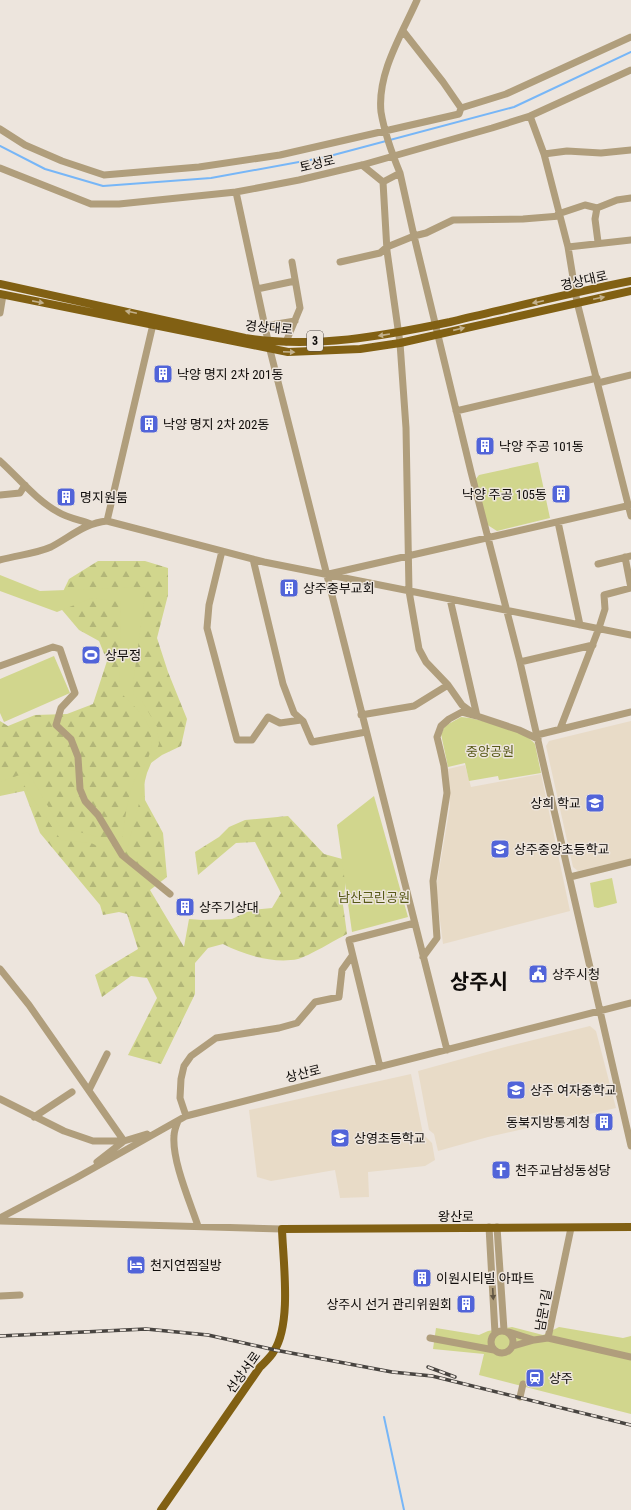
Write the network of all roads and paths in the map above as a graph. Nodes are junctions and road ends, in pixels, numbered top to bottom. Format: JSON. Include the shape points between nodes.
{"nodes":[{"id":1,"x":417,"y":0,"type":"edge"},
{"id":2,"x":403,"y":31,"type":"junction"},
{"id":3,"x":631,"y":37,"type":"edge"},
{"id":4,"x":631,"y":70,"type":"edge"},
{"id":5,"x":461,"y":108,"type":"junction"},
{"id":6,"x":530,"y":116,"type":"junction"},
{"id":7,"x":0,"y":129,"type":"edge"},
{"id":8,"x":386,"y":130,"type":"junction"},
{"id":9,"x":631,"y":150,"type":"edge"},
{"id":10,"x":544,"y":154,"type":"junction"},
{"id":11,"x":393,"y":155,"type":"junction"},
{"id":12,"x":362,"y":165,"type":"junction"},
{"id":13,"x":0,"y":168,"type":"edge"},
{"id":14,"x":400,"y":173,"type":"junction"},
{"id":15,"x":383,"y":182,"type":"junction"},
{"id":16,"x":236,"y":192,"type":"junction"},
{"id":17,"x":631,"y":198,"type":"edge"},
{"id":18,"x":597,"y":208,"type":"junction"},
{"id":19,"x":559,"y":215,"type":"junction"},
{"id":20,"x":414,"y":236,"type":"junction"},
{"id":21,"x":631,"y":240,"type":"edge"},
{"id":22,"x":598,"y":242,"type":"junction"},
{"id":23,"x":387,"y":247,"type":"junction"},
{"id":24,"x":568,"y":247,"type":"junction"},
{"id":25,"x":292,"y":262,"type":"dead end"},
{"id":26,"x":340,"y":262,"type":"dead end"},
{"id":27,"x":295,"y":281,"type":"junction"},
{"id":28,"x":631,"y":281,"type":"edge"},
{"id":29,"x":0,"y":284,"type":"edge"},
{"id":30,"x":257,"y":289,"type":"junction"},
{"id":31,"x":631,"y":291,"type":"edge"},
{"id":32,"x":2,"y":294,"type":"edge"},
{"id":33,"x":576,"y":298,"type":"junction"},
{"id":34,"x":0,"y":313,"type":"edge"},
{"id":35,"x":154,"y":321,"type":"junction"},
{"id":36,"x":294,"y":321,"type":"junction"},
{"id":37,"x":436,"y":324,"type":"junction"},
{"id":38,"x":265,"y":326,"type":"junction"},
{"id":39,"x":398,"y":333,"type":"junction"},
{"id":40,"x":438,"y":333,"type":"junction"},
{"id":41,"x":286,"y":342,"type":"junction"},
{"id":42,"x":400,"y":343,"type":"junction"},
{"id":43,"x":269,"y":346,"type":"junction"},
{"id":44,"x":631,"y":375,"type":"edge"},
{"id":45,"x":597,"y":381,"type":"junction"},
{"id":46,"x":456,"y":412,"type":"junction"},
{"id":47,"x":0,"y":461,"type":"edge"},
{"id":48,"x":25,"y":485,"type":"junction"},
{"id":49,"x":0,"y":495,"type":"edge"},
{"id":50,"x":630,"y":506,"type":"edge"},
{"id":51,"x":631,"y":516,"type":"edge"},
{"id":52,"x":107,"y":520,"type":"junction"},
{"id":53,"x":558,"y":522,"type":"junction"},
{"id":54,"x":91,"y":524,"type":"junction"},
{"id":55,"x":488,"y":538,"type":"junction"},
{"id":56,"x":222,"y":551,"type":"junction"},
{"id":57,"x":628,"y":556,"type":"edge"},
{"id":58,"x":407,"y":557,"type":"junction"},
{"id":59,"x":253,"y":559,"type":"junction"},
{"id":60,"x":0,"y":560,"type":"edge"},
{"id":61,"x":598,"y":564,"type":"dead end"},
{"id":62,"x":325,"y":575,"type":"junction"},
{"id":63,"x":631,"y":588,"type":"edge"},
{"id":64,"x":409,"y":591,"type":"junction"},
{"id":65,"x":450,"y":599,"type":"junction"},
{"id":66,"x":508,"y":612,"type":"junction"},
{"id":67,"x":580,"y":625,"type":"junction"},
{"id":68,"x":600,"y":628,"type":"junction"},
{"id":69,"x":631,"y":635,"type":"edge"},
{"id":70,"x":593,"y":645,"type":"junction"},
{"id":71,"x":520,"y":662,"type":"junction"},
{"id":72,"x":0,"y":666,"type":"edge"},
{"id":73,"x":448,"y":685,"type":"junction"},
{"id":74,"x":631,"y":712,"type":"edge"},
{"id":75,"x":361,"y":715,"type":"junction"},
{"id":76,"x":477,"y":716,"type":"junction"},
{"id":77,"x":301,"y":720,"type":"junction"},
{"id":78,"x":560,"y":729,"type":"junction"},
{"id":79,"x":366,"y":732,"type":"junction"},
{"id":80,"x":538,"y":737,"type":"junction"},
{"id":81,"x":631,"y":862,"type":"edge"},
{"id":82,"x":570,"y":876,"type":"junction"},
{"id":83,"x":170,"y":894,"type":"dead end"},
{"id":84,"x":415,"y":923,"type":"junction"},
{"id":85,"x":352,"y":956,"type":"junction"},
{"id":86,"x":422,"y":957,"type":"junction"},
{"id":87,"x":0,"y":969,"type":"edge"},
{"id":88,"x":631,"y":1003,"type":"edge"},
{"id":89,"x":599,"y":1010,"type":"junction"},
{"id":90,"x":447,"y":1050,"type":"junction"},
{"id":91,"x":107,"y":1054,"type":"dead end"},
{"id":92,"x":380,"y":1067,"type":"junction"},
{"id":93,"x":89,"y":1090,"type":"junction"},
{"id":94,"x":72,"y":1092,"type":"dead end"},
{"id":95,"x":0,"y":1099,"type":"edge"},
{"id":96,"x":186,"y":1116,"type":"junction"},
{"id":97,"x":34,"y":1117,"type":"junction"},
{"id":98,"x":628,"y":1119,"type":"edge"},
{"id":99,"x":178,"y":1121,"type":"junction"},
{"id":100,"x":159,"y":1130,"type":"junction"},
{"id":101,"x":124,"y":1141,"type":"junction"},
{"id":102,"x":631,"y":1146,"type":"edge"},
{"id":103,"x":76,"y":1178,"type":"junction"},
{"id":104,"x":0,"y":1218,"type":"edge"},
{"id":105,"x":0,"y":1221,"type":"edge"},
{"id":106,"x":198,"y":1226,"type":"junction"},
{"id":107,"x":493,"y":1227,"type":"junction"},
{"id":108,"x":631,"y":1227,"type":"edge"},
{"id":109,"x":571,"y":1228,"type":"junction"},
{"id":110,"x":282,"y":1229,"type":"junction"},
{"id":111,"x":20,"y":1295,"type":"dead end"},
{"id":112,"x":0,"y":1296,"type":"edge"},
{"id":113,"x":506,"y":1331,"type":"junction"},
{"id":114,"x":495,"y":1333,"type":"junction"},
{"id":115,"x":430,"y":1338,"type":"dead end"},
{"id":116,"x":548,"y":1338,"type":"junction"},
{"id":117,"x":534,"y":1340,"type":"junction"},
{"id":118,"x":491,"y":1342,"type":"junction"},
{"id":119,"x":513,"y":1346,"type":"junction"},
{"id":120,"x":480,"y":1347,"type":"junction"},
{"id":121,"x":494,"y":1350,"type":"junction"},
{"id":122,"x":631,"y":1357,"type":"edge"},
{"id":123,"x":523,"y":1384,"type":"dead end"},
{"id":124,"x":520,"y":1397,"type":"dead end"},
{"id":125,"x":161,"y":1510,"type":"edge"}],
"edges":[{"from":1,"to":2,"type":"street"},
{"from":2,"to":5,"type":"street"},
{"from":2,"to":8,"type":"street","via":[[388,64],[382,93],[381,112]]},
{"from":3,"to":5,"type":"street","via":[[506,94]]},
{"from":4,"to":6,"type":"street","name":"토성로"},
{"from":5,"to":8,"type":"street","via":[[459,114]]},
{"from":6,"to":10,"type":"street"},
{"from":6,"to":11,"type":"street","name":"토성로"},
{"from":7,"to":8,"type":"street","via":[[25,145],[62,161],[104,174],[199,167],[273,156]]},
{"from":8,"to":11,"type":"street"},
{"from":9,"to":10,"type":"street"},
{"from":10,"to":19,"type":"street"},
{"from":11,"to":12,"type":"street","name":"토성로"},
{"from":11,"to":14,"type":"street"},
{"from":12,"to":15,"type":"street"},
{"from":12,"to":16,"type":"street","name":"토성로"},
{"from":13,"to":16,"type":"street","name":"토성로","via":[[90,204],[119,204]]},
{"from":14,"to":15,"type":"street"},
{"from":14,"to":20,"type":"street"},
{"from":15,"to":23,"type":"street"},
{"from":16,"to":30,"type":"street"},
{"from":17,"to":18,"type":"street","via":[[617,200]]},
{"from":18,"to":19,"type":"street","via":[[586,205]]},
{"from":18,"to":22,"type":"street","via":[[595,219]]},
{"from":19,"to":20,"type":"street","via":[[523,219],[453,220]]},
{"from":19,"to":24,"type":"street"},
{"from":20,"to":23,"type":"street"},
{"from":20,"to":37,"type":"street"},
{"from":21,"to":22,"type":"street"},
{"from":22,"to":24,"type":"street"},
{"from":23,"to":26,"type":"street","via":[[380,253]]},
{"from":23,"to":39,"type":"street"},
{"from":24,"to":33,"type":"street"},
{"from":25,"to":27,"type":"street"},
{"from":27,"to":30,"type":"street"},
{"from":27,"to":36,"type":"street","via":[[300,308]]},
{"from":28,"to":33,"type":"main road","name":"경상대로","number":"3"},
{"from":35,"to":29,"type":"main road","name":"경상대로","number":"3","one_way":true},
{"from":30,"to":38,"type":"street"},
{"from":33,"to":31,"type":"main road","name":"경상대로","number":"3","one_way":true},
{"from":32,"to":34,"type":"street"},
{"from":32,"to":35,"type":"main road","name":"경상대로","number":"3","one_way":true},
{"from":33,"to":37,"type":"main road","name":"경상대로","number":"3","one_way":true},
{"from":40,"to":33,"type":"main road","name":"경상대로","number":"3","one_way":true},
{"from":33,"to":45,"type":"street"},
{"from":35,"to":43,"type":"main road","name":"경상대로","number":"3"},
{"from":35,"to":52,"type":"street"},
{"from":36,"to":38,"type":"street"},
{"from":36,"to":41,"type":"street"},
{"from":37,"to":39,"type":"main road","name":"경상대로","number":"3"},
{"from":37,"to":40,"type":"street"},
{"from":38,"to":43,"type":"street"},
{"from":39,"to":41,"type":"main road","name":"경상대로","number":"3","one_way":true,"via":[[358,339]]},
{"from":39,"to":42,"type":"street"},
{"from":40,"to":42,"type":"main road","name":"경상대로","number":"3"},
{"from":40,"to":46,"type":"street"},
{"from":41,"to":43,"type":"main road","name":"경상대로","number":"3"},
{"from":43,"to":42,"type":"main road","name":"경상대로","number":"3","one_way":true,"via":[[288,352],[360,349]]},
{"from":42,"to":58,"type":"street","via":[[406,428]]},
{"from":43,"to":62,"type":"street"},
{"from":44,"to":45,"type":"street"},
{"from":45,"to":46,"type":"street"},
{"from":45,"to":50,"type":"street"},
{"from":46,"to":55,"type":"street"},
{"from":47,"to":48,"type":"street"},
{"from":48,"to":49,"type":"street","via":[[20,493]]},
{"from":48,"to":54,"type":"street","via":[[44,503],[60,513]]},
{"from":50,"to":51,"type":"street"},
{"from":50,"to":53,"type":"street"},
{"from":52,"to":54,"type":"street"},
{"from":52,"to":56,"type":"street"},
{"from":53,"to":55,"type":"street"},
{"from":53,"to":67,"type":"street"},
{"from":54,"to":60,"type":"street","via":[[51,547]]},
{"from":55,"to":58,"type":"street"},
{"from":55,"to":66,"type":"street"},
{"from":56,"to":59,"type":"street"},
{"from":56,"to":77,"type":"street","via":[[209,605],[207,628],[237,740],[252,740],[268,717],[280,723]]},
{"from":57,"to":61,"type":"street"},
{"from":57,"to":63,"type":"street"},
{"from":58,"to":62,"type":"street"},
{"from":58,"to":64,"type":"street"},
{"from":59,"to":62,"type":"street"},
{"from":59,"to":77,"type":"street","via":[[283,684],[294,713]]},
{"from":62,"to":64,"type":"street"},
{"from":62,"to":75,"type":"street"},
{"from":63,"to":68,"type":"street","via":[[604,595],[605,609]]},
{"from":64,"to":65,"type":"street"},
{"from":64,"to":73,"type":"street","via":[[420,649],[426,662]]},
{"from":65,"to":66,"type":"street"},
{"from":65,"to":76,"type":"street"},
{"from":66,"to":67,"type":"street"},
{"from":66,"to":71,"type":"street"},
{"from":67,"to":68,"type":"street"},
{"from":68,"to":69,"type":"street"},
{"from":68,"to":70,"type":"street"},
{"from":70,"to":71,"type":"street"},
{"from":70,"to":78,"type":"street"},
{"from":71,"to":80,"type":"street"},
{"from":72,"to":83,"type":"street","via":[[53,647],[60,649],[75,693],[62,708],[56,725],[71,739],[78,757],[80,789],[85,801],[98,815],[122,855]]},
{"from":73,"to":75,"type":"street","via":[[414,706]]},
{"from":73,"to":76,"type":"street","via":[[462,705]]},
{"from":74,"to":78,"type":"street"},
{"from":75,"to":79,"type":"street"},
{"from":76,"to":80,"type":"street"},
{"from":76,"to":86,"type":"street","via":[[462,712],[440,726],[437,737],[447,793],[433,881],[437,938]]},
{"from":77,"to":79,"type":"street","via":[[312,742]]},
{"from":78,"to":80,"type":"street"},
{"from":79,"to":84,"type":"street"},
{"from":80,"to":82,"type":"street"},
{"from":81,"to":82,"type":"street"},
{"from":82,"to":89,"type":"street"},
{"from":84,"to":85,"type":"street","via":[[349,940]]},
{"from":84,"to":86,"type":"street"},
{"from":85,"to":92,"type":"street"},
{"from":85,"to":96,"type":"street","via":[[342,970],[339,996],[315,1002],[297,1022],[279,1028],[216,1038],[191,1056],[184,1066],[181,1079],[180,1098]]},
{"from":86,"to":90,"type":"street"},
{"from":87,"to":93,"type":"street","via":[[29,1005]]},
{"from":88,"to":89,"type":"street","name":"상산로"},
{"from":89,"to":90,"type":"street","name":"상산로"},
{"from":89,"to":98,"type":"street"},
{"from":90,"to":92,"type":"street","name":"상산로"},
{"from":91,"to":93,"type":"street"},
{"from":92,"to":96,"type":"street","name":"상산로"},
{"from":93,"to":101,"type":"street"},
{"from":94,"to":97,"type":"street"},
{"from":95,"to":97,"type":"street"},
{"from":96,"to":99,"type":"street","name":"상산로"},
{"from":97,"to":101,"type":"street","via":[[93,1141]]},
{"from":98,"to":102,"type":"street"},
{"from":99,"to":100,"type":"street","name":"상산로"},
{"from":99,"to":106,"type":"street","via":[[174,1137],[176,1157]]},
{"from":100,"to":101,"type":"street"},
{"from":100,"to":103,"type":"street","name":"상산로"},
{"from":101,"to":103,"type":"street"},
{"from":103,"to":104,"type":"street","name":"상산로"},
{"from":105,"to":106,"type":"street"},
{"from":106,"to":110,"type":"street"},
{"from":107,"to":109,"type":"main road","name":"왕산로"},
{"from":107,"to":110,"type":"main road","name":"왕산로"},
{"from":107,"to":113,"type":"street"},
{"from":107,"to":114,"type":"street","one_way":true},
{"from":108,"to":109,"type":"main road","name":"왕산로"},
{"from":109,"to":116,"type":"street","name":"남문1길"},
{"from":110,"to":125,"type":"main road","name":"선상서로","via":[[284,1316],[275,1350],[256,1373]]},
{"from":111,"to":112,"type":"street"},
{"from":113,"to":114,"type":"street"},
{"from":113,"to":117,"type":"street"},
{"from":113,"to":119,"type":"street","via":[[512,1336]]},
{"from":114,"to":118,"type":"street"},
{"from":115,"to":120,"type":"street"},
{"from":116,"to":117,"type":"street"},
{"from":116,"to":122,"type":"street","name":"남문1길"},
{"from":117,"to":119,"type":"street"},
{"from":118,"to":120,"type":"street"},
{"from":118,"to":121,"type":"street"},
{"from":119,"to":121,"type":"street","via":[[506,1352]]},
{"from":120,"to":121,"type":"street"},
{"from":123,"to":124,"type":"street"}]}
